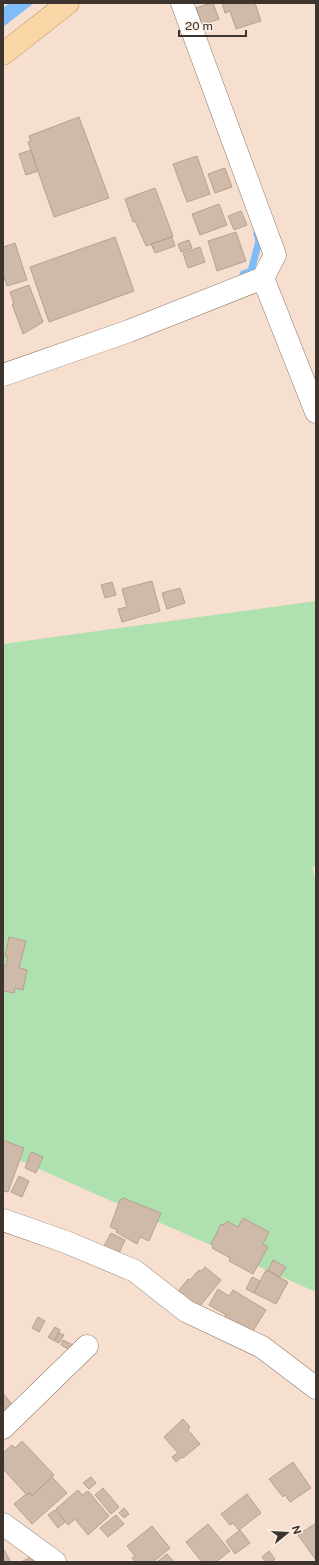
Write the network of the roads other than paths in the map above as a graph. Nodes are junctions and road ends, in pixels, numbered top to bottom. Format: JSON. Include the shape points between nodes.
{"nodes":[{"id":1,"x":68,"y":3,"type":"edge"},
{"id":2,"x":182,"y":3,"type":"edge"},
{"id":3,"x":3,"y":54,"type":"edge"},
{"id":4,"x":263,"y":278,"type":"junction"},
{"id":5,"x":3,"y":375,"type":"edge"},
{"id":6,"x":316,"y":412,"type":"edge"},
{"id":7,"x":3,"y":1220,"type":"edge"},
{"id":8,"x":87,"y":1346,"type":"dead end"},
{"id":9,"x":316,"y":1388,"type":"edge"},
{"id":10,"x":3,"y":1428,"type":"edge"},
{"id":11,"x":3,"y":1524,"type":"edge"},
{"id":12,"x":55,"y":1562,"type":"edge"}],
"edges":[{"from":1,"to":3,"type":"main road"},
{"from":2,"to":4,"type":"street","via":[[275,255]]},
{"from":4,"to":5,"type":"street","via":[[129,332]]},
{"from":4,"to":6,"type":"street"},
{"from":7,"to":9,"type":"street","via":[[66,1242],[135,1271],[186,1311],[262,1347]]},
{"from":8,"to":10,"type":"street"},
{"from":11,"to":12,"type":"street"}]}
